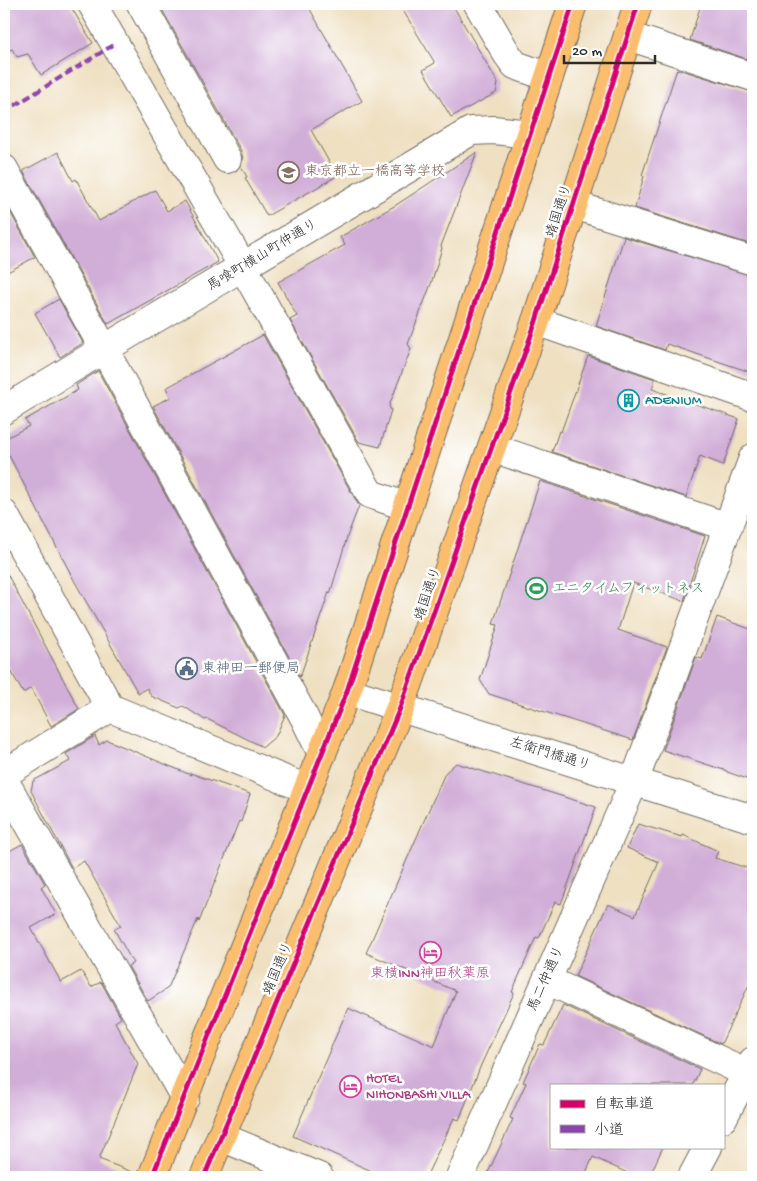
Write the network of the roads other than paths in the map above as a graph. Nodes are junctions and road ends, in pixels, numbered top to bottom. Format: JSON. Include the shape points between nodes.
{"nodes":[{"id":1,"x":92,"y":4,"type":"edge"},
{"id":2,"x":141,"y":4,"type":"edge"},
{"id":3,"x":478,"y":4,"type":"edge"},
{"id":4,"x":573,"y":4,"type":"edge"},
{"id":5,"x":638,"y":4,"type":"edge"},
{"id":6,"x":628,"y":36,"type":"junction"},
{"id":7,"x":753,"y":76,"type":"edge"},
{"id":8,"x":549,"y":77,"type":"junction"},
{"id":9,"x":529,"y":134,"type":"junction"},
{"id":10,"x":227,"y":159,"type":"dead end"},
{"id":11,"x":4,"y":169,"type":"edge"},
{"id":12,"x":574,"y":205,"type":"junction"},
{"id":13,"x":753,"y":261,"type":"edge"},
{"id":14,"x":243,"y":267,"type":"junction"},
{"id":15,"x":536,"y":321,"type":"junction"},
{"id":16,"x":104,"y":348,"type":"junction"},
{"id":17,"x":753,"y":397,"type":"edge"},
{"id":18,"x":4,"y":410,"type":"edge"},
{"id":19,"x":492,"y":448,"type":"junction"},
{"id":20,"x":753,"y":458,"type":"edge"},
{"id":21,"x":408,"y":507,"type":"junction"},
{"id":22,"x":4,"y":514,"type":"edge"},
{"id":23,"x":739,"y":514,"type":"edge"},
{"id":24,"x":347,"y":690,"type":"junction"},
{"id":25,"x":110,"y":708,"type":"junction"},
{"id":26,"x":400,"y":708,"type":"junction"},
{"id":27,"x":322,"y":754,"type":"junction"},
{"id":28,"x":4,"y":774,"type":"edge"},
{"id":29,"x":4,"y":780,"type":"edge"},
{"id":30,"x":634,"y":782,"type":"junction"},
{"id":31,"x":308,"y":789,"type":"junction"},
{"id":32,"x":753,"y":819,"type":"edge"},
{"id":33,"x":547,"y":980,"type":"junction"},
{"id":34,"x":750,"y":1067,"type":"edge"},
{"id":35,"x":185,"y":1098,"type":"junction"},
{"id":36,"x":724,"y":1116,"type":"edge"},
{"id":37,"x":220,"y":1136,"type":"junction"},
{"id":38,"x":707,"y":1148,"type":"edge"},
{"id":39,"x":152,"y":1177,"type":"edge"},
{"id":40,"x":204,"y":1177,"type":"edge"},
{"id":41,"x":319,"y":1177,"type":"edge"},
{"id":42,"x":460,"y":1177,"type":"edge"},
{"id":43,"x":692,"y":1177,"type":"edge"}],
"edges":[{"from":1,"to":14,"type":"street"},
{"from":2,"to":10,"type":"street"},
{"from":3,"to":8,"type":"street","via":[[515,65]]},
{"from":4,"to":8,"type":"main road"},
{"from":5,"to":6,"type":"main road","name":"靖国通り"},
{"from":6,"to":7,"type":"street"},
{"from":6,"to":12,"type":"main road","name":"靖国通り"},
{"from":8,"to":9,"type":"main road"},
{"from":9,"to":14,"type":"street","name":"馬喰町横山町仲通り","via":[[494,130],[471,132]]},
{"from":9,"to":21,"type":"main road"},
{"from":11,"to":16,"type":"street"},
{"from":12,"to":13,"type":"street"},
{"from":12,"to":15,"type":"main road","name":"靖国通り"},
{"from":14,"to":16,"type":"street","name":"馬喰町横山町仲通り"},
{"from":14,"to":21,"type":"street","via":[[370,494]]},
{"from":15,"to":17,"type":"street"},
{"from":15,"to":19,"type":"main road","name":"靖国通り"},
{"from":16,"to":18,"type":"street","name":"馬喰町横山町仲通り"},
{"from":16,"to":27,"type":"street"},
{"from":19,"to":23,"type":"street"},
{"from":19,"to":26,"type":"main road","name":"靖国通り"},
{"from":20,"to":23,"type":"street","name":"馬二仲通り"},
{"from":21,"to":24,"type":"main road"},
{"from":22,"to":25,"type":"street"},
{"from":23,"to":30,"type":"street","name":"馬二仲通り"},
{"from":24,"to":26,"type":"street","name":"左衛門橋通り"},
{"from":24,"to":27,"type":"main road"},
{"from":25,"to":28,"type":"street"},
{"from":25,"to":31,"type":"street"},
{"from":26,"to":30,"type":"street","name":"左衛門橋通り"},
{"from":26,"to":37,"type":"main road","name":"靖国通り"},
{"from":27,"to":31,"type":"main road"},
{"from":29,"to":35,"type":"street"},
{"from":30,"to":32,"type":"street","name":"左衛門橋通り"},
{"from":30,"to":33,"type":"street","name":"馬二仲通り"},
{"from":31,"to":35,"type":"main road"},
{"from":33,"to":34,"type":"street"},
{"from":33,"to":42,"type":"street","name":"馬二仲通り"},
{"from":34,"to":36,"type":"street"},
{"from":35,"to":39,"type":"main road"},
{"from":37,"to":40,"type":"main road","name":"靖国通り"},
{"from":37,"to":41,"type":"street"},
{"from":38,"to":43,"type":"street"}]}
